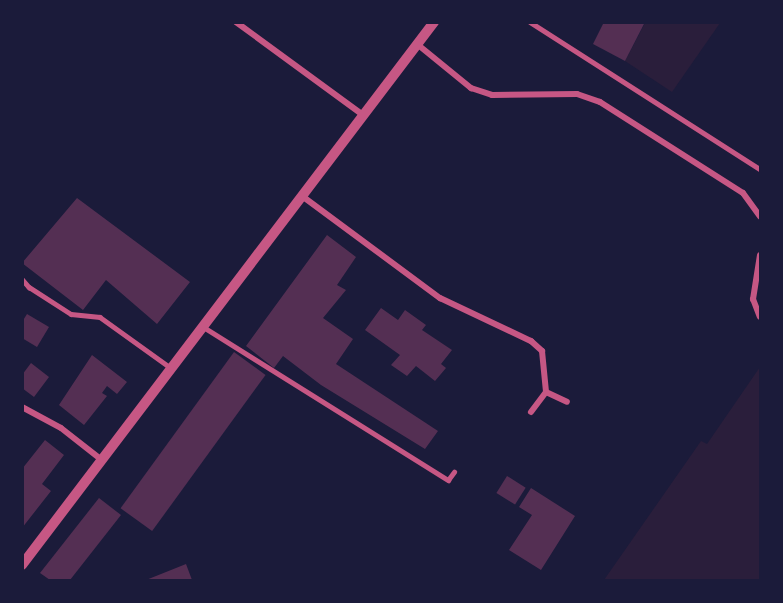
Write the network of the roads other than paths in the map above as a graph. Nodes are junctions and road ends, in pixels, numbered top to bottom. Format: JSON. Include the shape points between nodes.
{"nodes":[{"id":1,"x":237,"y":22,"type":"edge"},
{"id":2,"x":434,"y":22,"type":"edge"},
{"id":3,"x":530,"y":22,"type":"edge"},
{"id":4,"x":417,"y":44,"type":"junction"},
{"id":5,"x":363,"y":115,"type":"junction"},
{"id":6,"x":760,"y":169,"type":"edge"},
{"id":7,"x":303,"y":196,"type":"junction"},
{"id":8,"x":760,"y":216,"type":"edge"},
{"id":9,"x":760,"y":255,"type":"edge"},
{"id":10,"x":22,"y":279,"type":"edge"},
{"id":11,"x":760,"y":317,"type":"edge"},
{"id":12,"x":205,"y":328,"type":"junction"},
{"id":13,"x":172,"y":369,"type":"junction"},
{"id":14,"x":546,"y":392,"type":"junction"},
{"id":15,"x":567,"y":402,"type":"dead end"},
{"id":16,"x":22,"y":407,"type":"edge"},
{"id":17,"x":531,"y":412,"type":"dead end"},
{"id":18,"x":102,"y":460,"type":"junction"},
{"id":19,"x":454,"y":472,"type":"dead end"},
{"id":20,"x":22,"y":565,"type":"edge"}],
"edges":[{"from":1,"to":5,"type":"street"},
{"from":2,"to":4,"type":"street"},
{"from":3,"to":6,"type":"lane"},
{"from":4,"to":5,"type":"street"},
{"from":4,"to":8,"type":"street","via":[[471,88],[492,95],[577,94],[600,102],[743,193]]},
{"from":5,"to":7,"type":"street"},
{"from":7,"to":12,"type":"street"},
{"from":7,"to":14,"type":"street","via":[[440,298],[531,341],[542,351]]},
{"from":9,"to":11,"type":"street","via":[[753,299]]},
{"from":10,"to":13,"type":"lane","via":[[71,314],[100,317]]},
{"from":12,"to":13,"type":"street"},
{"from":12,"to":19,"type":"lane","via":[[448,480]]},
{"from":13,"to":18,"type":"street"},
{"from":14,"to":15,"type":"street"},
{"from":14,"to":17,"type":"street"},
{"from":16,"to":18,"type":"street","via":[[61,428]]},
{"from":18,"to":20,"type":"street"}]}
